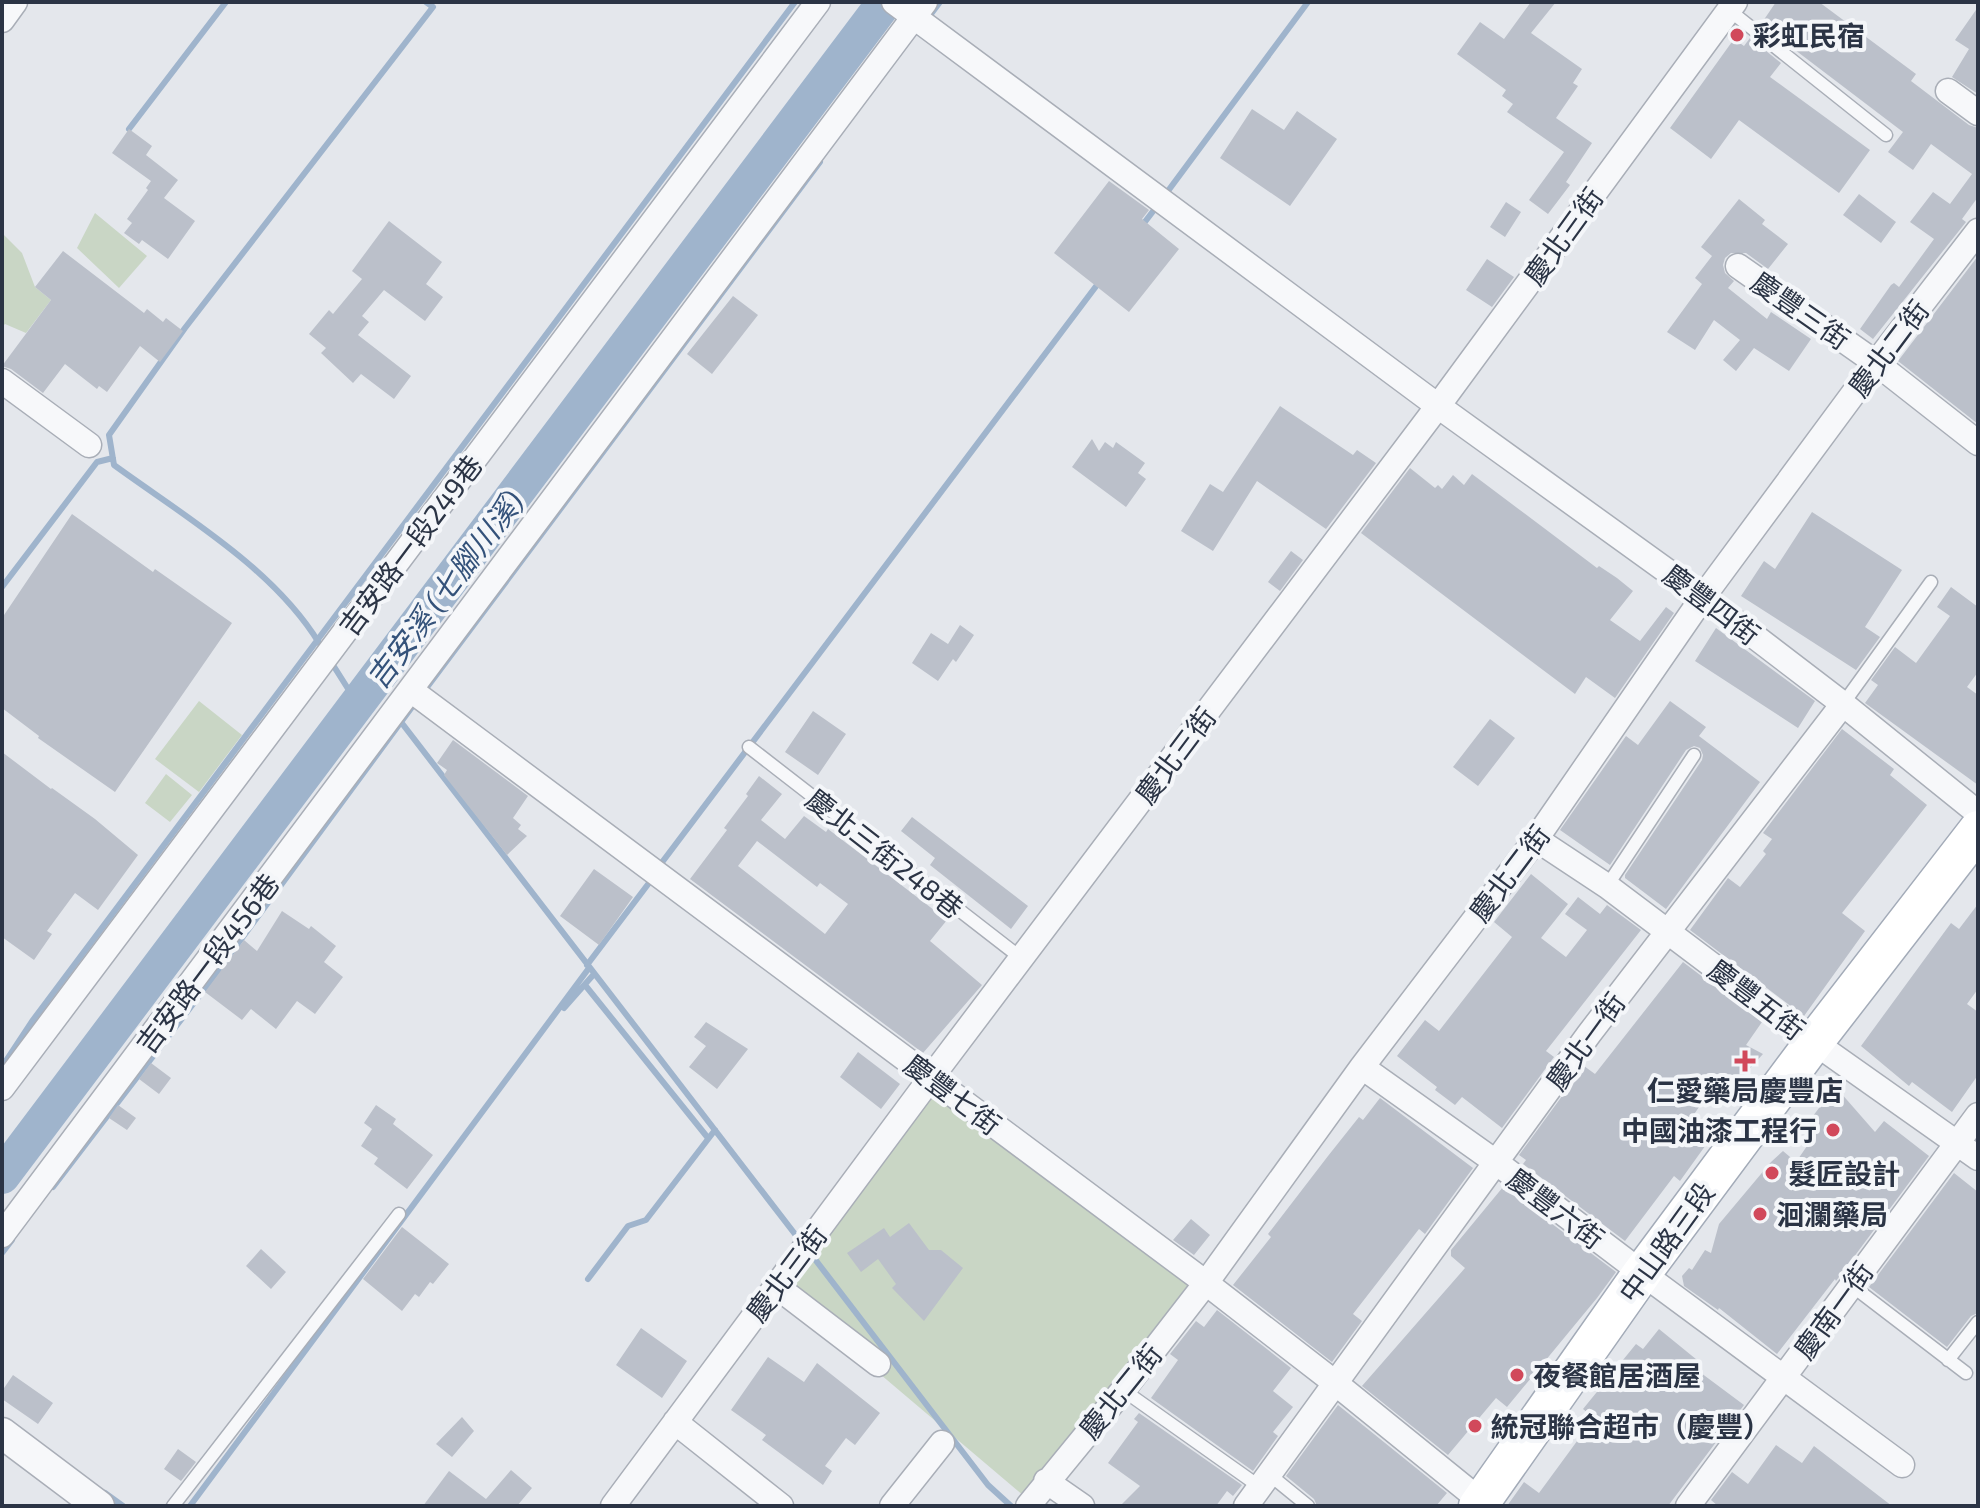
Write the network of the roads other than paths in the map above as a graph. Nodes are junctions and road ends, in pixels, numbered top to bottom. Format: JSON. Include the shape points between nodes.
{"nodes":[{"id":1,"x":15,"y":2,"type":"edge"},
{"id":2,"x":818,"y":2,"type":"edge"},
{"id":3,"x":894,"y":2,"type":"edge"},
{"id":4,"x":1732,"y":6,"type":"edge"},
{"id":5,"x":920,"y":9,"type":"edge"},
{"id":6,"x":2,"y":20,"type":"edge"},
{"id":7,"x":1948,"y":91,"type":"dead end"},
{"id":8,"x":1978,"y":113,"type":"edge"},
{"id":9,"x":1886,"y":135,"type":"dead end"},
{"id":10,"x":1978,"y":231,"type":"edge"},
{"id":11,"x":1738,"y":266,"type":"dead end"},
{"id":12,"x":1876,"y":363,"type":"junction"},
{"id":13,"x":2,"y":381,"type":"edge"},
{"id":14,"x":1438,"y":406,"type":"junction"},
{"id":15,"x":1978,"y":443,"type":"edge"},
{"id":16,"x":89,"y":445,"type":"dead end"},
{"id":17,"x":1931,"y":582,"type":"dead end"},
{"id":18,"x":1703,"y":597,"type":"junction"},
{"id":19,"x":412,"y":691,"type":"junction"},
{"id":20,"x":1843,"y":704,"type":"junction"},
{"id":21,"x":749,"y":747,"type":"dead end"},
{"id":22,"x":1694,"y":755,"type":"dead end"},
{"id":23,"x":1978,"y":813,"type":"edge"},
{"id":24,"x":1978,"y":830,"type":"edge"},
{"id":25,"x":1536,"y":839,"type":"junction"},
{"id":26,"x":1607,"y":886,"type":"junction"},
{"id":27,"x":1667,"y":931,"type":"junction"},
{"id":28,"x":1021,"y":958,"type":"junction"},
{"id":29,"x":1814,"y":1042,"type":"junction"},
{"id":30,"x":1362,"y":1067,"type":"junction"},
{"id":31,"x":931,"y":1077,"type":"junction"},
{"id":32,"x":2,"y":1088,"type":"edge"},
{"id":33,"x":1978,"y":1115,"type":"edge"},
{"id":34,"x":1957,"y":1142,"type":"junction"},
{"id":35,"x":1978,"y":1158,"type":"edge"},
{"id":36,"x":1497,"y":1163,"type":"junction"},
{"id":37,"x":399,"y":1214,"type":"dead end"},
{"id":38,"x":2,"y":1235,"type":"edge"},
{"id":39,"x":1642,"y":1273,"type":"junction"},
{"id":40,"x":1206,"y":1283,"type":"junction"},
{"id":41,"x":1851,"y":1285,"type":"junction"},
{"id":42,"x":776,"y":1286,"type":"junction"},
{"id":43,"x":1978,"y":1322,"type":"edge"},
{"id":44,"x":1948,"y":1360,"type":"junction"},
{"id":45,"x":878,"y":1364,"type":"dead end"},
{"id":46,"x":1966,"y":1373,"type":"dead end"},
{"id":47,"x":1785,"y":1376,"type":"junction"},
{"id":48,"x":1334,"y":1382,"type":"junction"},
{"id":49,"x":1123,"y":1390,"type":"junction"},
{"id":50,"x":675,"y":1422,"type":"junction"},
{"id":51,"x":2,"y":1433,"type":"edge"},
{"id":52,"x":942,"y":1443,"type":"dead end"},
{"id":53,"x":2,"y":1456,"type":"edge"},
{"id":54,"x":1902,"y":1465,"type":"dead end"},
{"id":55,"x":1046,"y":1481,"type":"junction"},
{"id":56,"x":1259,"y":1489,"type":"edge"},
{"id":57,"x":1482,"y":1504,"type":"edge"},
{"id":58,"x":71,"y":1506,"type":"edge"},
{"id":59,"x":99,"y":1506,"type":"edge"},
{"id":60,"x":173,"y":1506,"type":"edge"},
{"id":61,"x":613,"y":1506,"type":"edge"},
{"id":62,"x":781,"y":1506,"type":"edge"},
{"id":63,"x":892,"y":1506,"type":"edge"},
{"id":64,"x":1028,"y":1506,"type":"edge"},
{"id":65,"x":1082,"y":1506,"type":"edge"},
{"id":66,"x":1308,"y":1506,"type":"edge"},
{"id":67,"x":1688,"y":1506,"type":"edge"}],
"edges":[{"from":1,"to":6,"type":"street"},
{"from":2,"to":32,"type":"street","name":"吉安路一段249巷"},
{"from":3,"to":5,"type":"street","name":"慶豐四街"},
{"from":4,"to":9,"type":"lane"},
{"from":4,"to":14,"type":"street","name":"慶北三街"},
{"from":5,"to":14,"type":"street","name":"慶豐四街"},
{"from":5,"to":19,"type":"street","name":"吉安路一段456巷"},
{"from":7,"to":8,"type":"street"},
{"from":10,"to":12,"type":"street","name":"慶北二街"},
{"from":11,"to":12,"type":"street","name":"慶豐三街"},
{"from":12,"to":15,"type":"street","name":"慶豐三街"},
{"from":12,"to":18,"type":"street","name":"慶北二街"},
{"from":13,"to":16,"type":"street"},
{"from":14,"to":18,"type":"street","name":"慶豐四街"},
{"from":14,"to":28,"type":"street","name":"慶北三街"},
{"from":17,"to":20,"type":"lane","name":"慶北一街"},
{"from":18,"to":20,"type":"street","name":"慶豐四街"},
{"from":18,"to":25,"type":"street","name":"慶北二街"},
{"from":19,"to":31,"type":"street","name":"慶豐七街"},
{"from":19,"to":38,"type":"street","name":"吉安路一段456巷"},
{"from":20,"to":23,"type":"street","name":"慶豐四街"},
{"from":20,"to":27,"type":"street","name":"慶北一街"},
{"from":21,"to":28,"type":"lane","name":"慶北三街248巷"},
{"from":22,"to":26,"type":"lane"},
{"from":24,"to":29,"type":"main road","name":"中山路三段"},
{"from":25,"to":26,"type":"street","name":"慶豐五街"},
{"from":25,"to":30,"type":"street","name":"慶北二街"},
{"from":26,"to":27,"type":"street","name":"慶豐五街"},
{"from":27,"to":29,"type":"street","name":"慶豐五街"},
{"from":27,"to":36,"type":"street","name":"慶北一街"},
{"from":28,"to":31,"type":"street","name":"慶北三街"},
{"from":29,"to":34,"type":"street","name":"慶豐五街"},
{"from":29,"to":39,"type":"main road","name":"中山路三段"},
{"from":30,"to":36,"type":"street","name":"慶豐六街"},
{"from":30,"to":40,"type":"street","name":"慶北二街"},
{"from":31,"to":40,"type":"street","name":"慶豐七街"},
{"from":31,"to":42,"type":"street","name":"慶北三街"},
{"from":33,"to":34,"type":"street","name":"慶南一街"},
{"from":34,"to":35,"type":"street","name":"慶豐五街"},
{"from":34,"to":41,"type":"street","name":"慶南一街"},
{"from":36,"to":39,"type":"street","name":"慶豐六街"},
{"from":36,"to":48,"type":"street","name":"慶北一街"},
{"from":37,"to":60,"type":"lane"},
{"from":39,"to":47,"type":"street","name":"慶豐六街"},
{"from":39,"to":57,"type":"main road","name":"中山路三段"},
{"from":40,"to":48,"type":"street","name":"慶豐七街"},
{"from":40,"to":49,"type":"street","name":"慶北二街"},
{"from":41,"to":44,"type":"lane"},
{"from":41,"to":47,"type":"street","name":"慶南一街"},
{"from":42,"to":45,"type":"street"},
{"from":42,"to":50,"type":"street","name":"慶北三街"},
{"from":43,"to":44,"type":"lane"},
{"from":44,"to":46,"type":"lane"},
{"from":47,"to":54,"type":"street","name":"慶豐六街"},
{"from":47,"to":67,"type":"street","name":"慶南一街"},
{"from":48,"to":56,"type":"street","name":"慶北一街"},
{"from":48,"to":57,"type":"street","name":"慶豐七街"},
{"from":49,"to":55,"type":"street","name":"慶北二街"},
{"from":49,"to":56,"type":"lane"},
{"from":50,"to":61,"type":"street","name":"慶北三街"},
{"from":50,"to":62,"type":"street"},
{"from":51,"to":59,"type":"street"},
{"from":52,"to":63,"type":"street"},
{"from":53,"to":58,"type":"street"},
{"from":55,"to":64,"type":"street","name":"慶北二街"},
{"from":55,"to":65,"type":"street"},
{"from":56,"to":66,"type":"lane"}]}
